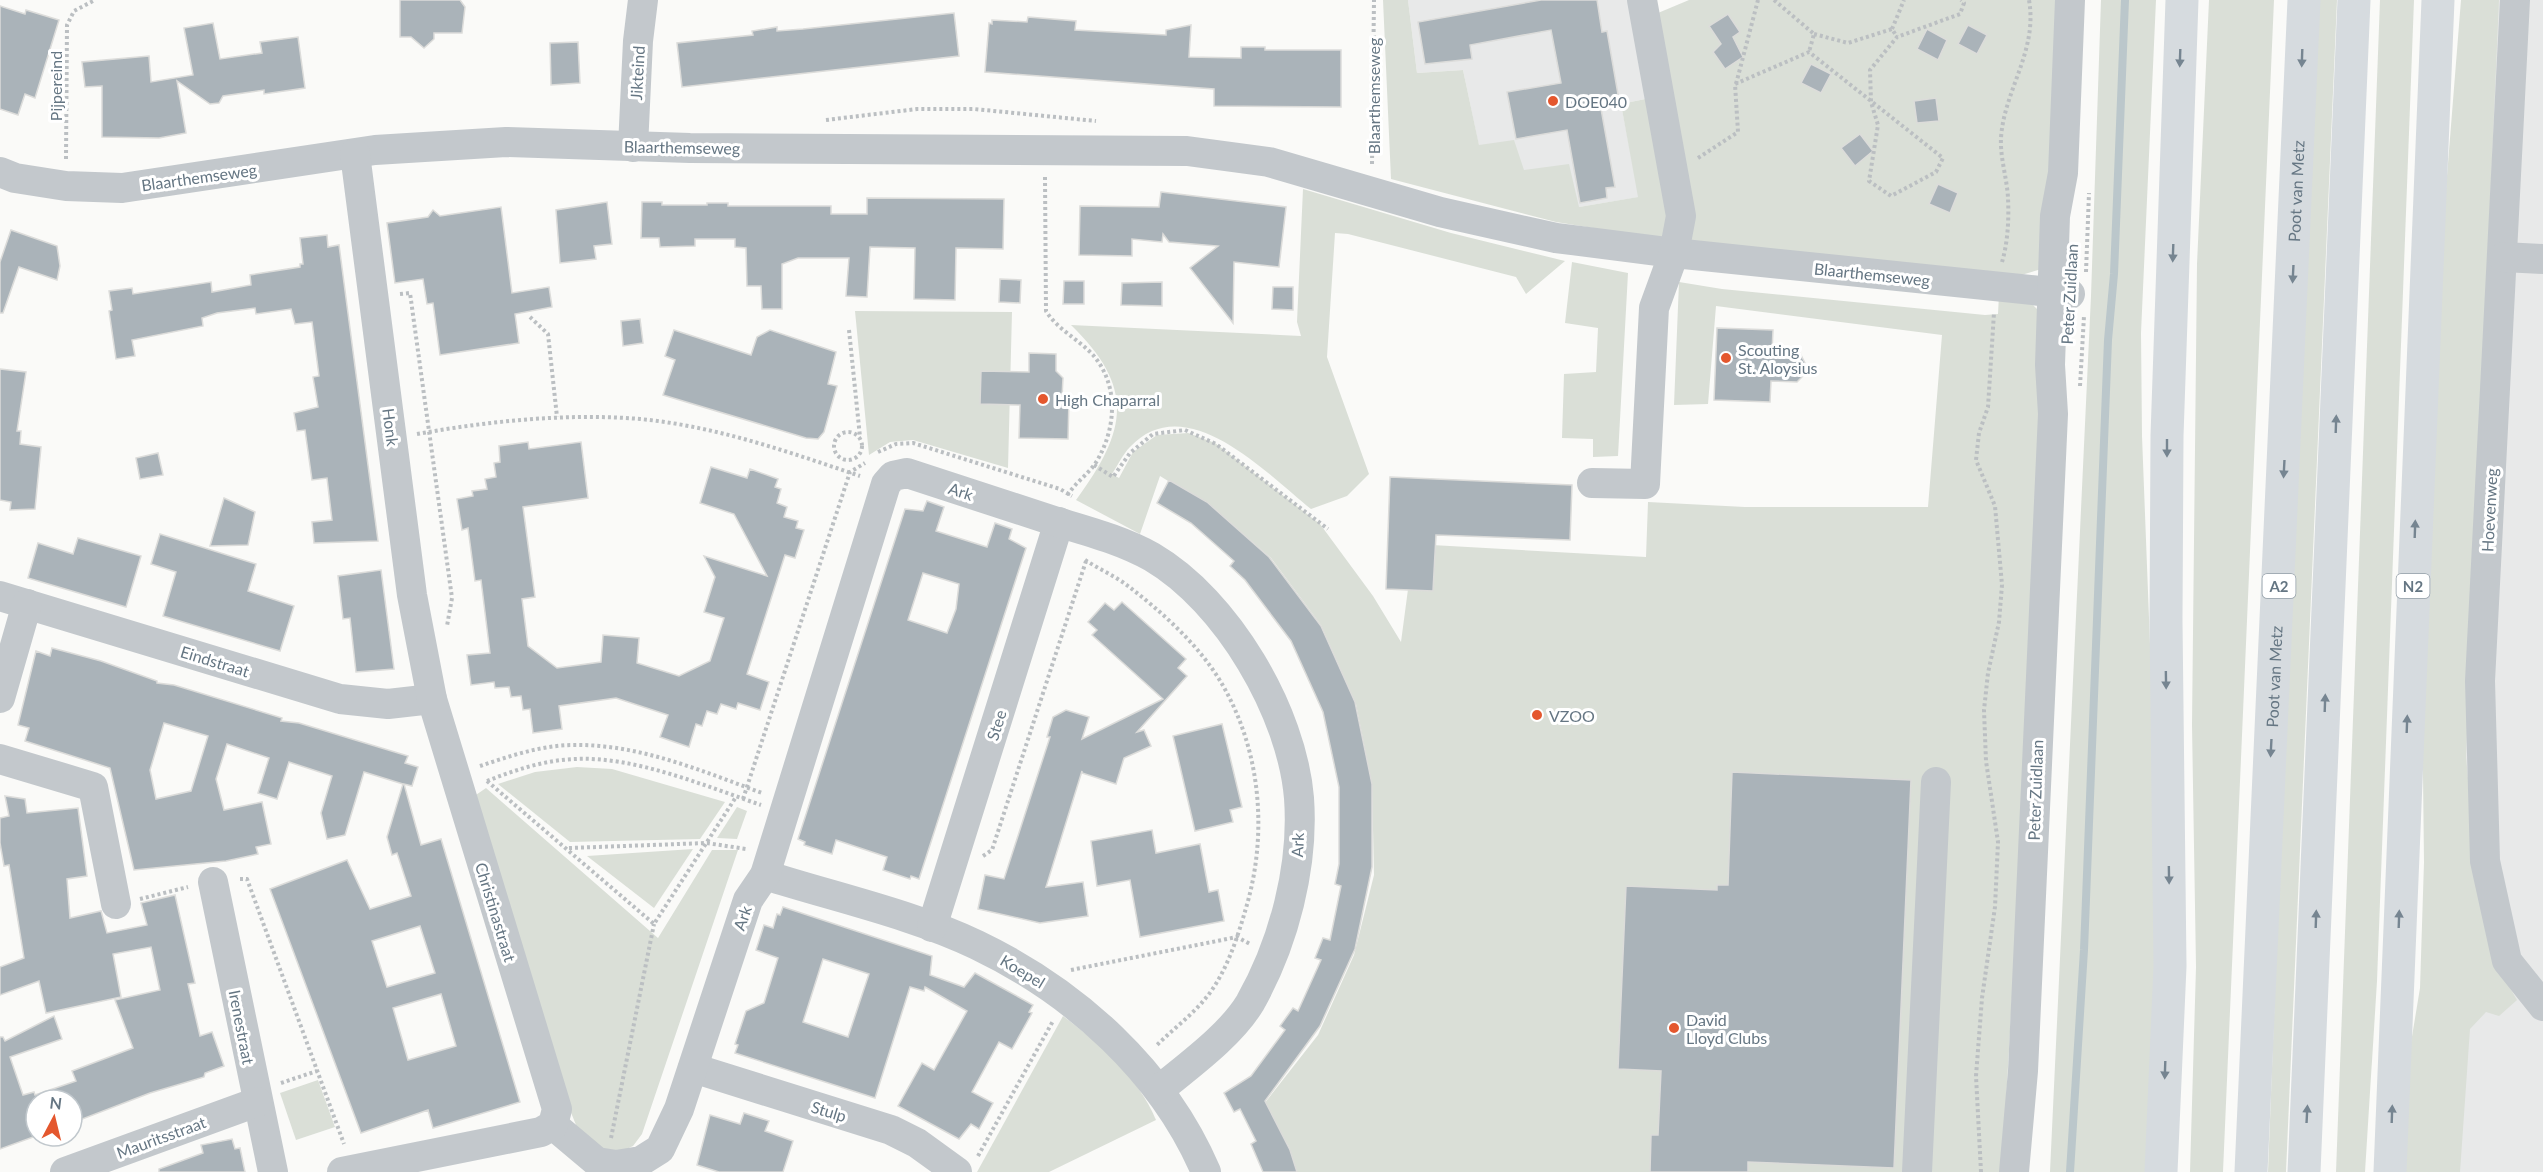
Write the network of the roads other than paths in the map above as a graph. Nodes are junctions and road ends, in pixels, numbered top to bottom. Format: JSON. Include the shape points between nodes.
{"nodes":[{"id":1,"x":644,"y":0,"type":"edge"},
{"id":2,"x":1641,"y":0,"type":"edge"},
{"id":3,"x":2070,"y":0,"type":"edge"},
{"id":4,"x":2182,"y":0,"type":"edge"},
{"id":5,"x":2304,"y":0,"type":"edge"},
{"id":6,"x":2354,"y":0,"type":"edge"},
{"id":7,"x":2438,"y":0,"type":"edge"},
{"id":8,"x":2515,"y":0,"type":"edge"},
{"id":9,"x":633,"y":147,"type":"junction"},
{"id":10,"x":355,"y":154,"type":"junction"},
{"id":11,"x":0,"y":172,"type":"edge"},
{"id":12,"x":1674,"y":253,"type":"junction"},
{"id":13,"x":2503,"y":257,"type":"junction"},
{"id":14,"x":2543,"y":259,"type":"edge"},
{"id":15,"x":2061,"y":293,"type":"junction"},
{"id":16,"x":1592,"y":483,"type":"dead end"},
{"id":17,"x":1064,"y":521,"type":"junction"},
{"id":18,"x":14,"y":600,"type":"edge"},
{"id":19,"x":0,"y":698,"type":"edge"},
{"id":20,"x":432,"y":699,"type":"junction"},
{"id":21,"x":0,"y":759,"type":"edge"},
{"id":22,"x":1936,"y":782,"type":"dead end"},
{"id":23,"x":767,"y":866,"type":"junction"},
{"id":24,"x":213,"y":882,"type":"road end"},
{"id":25,"x":116,"y":904,"type":"road end"},
{"id":26,"x":932,"y":927,"type":"junction"},
{"id":27,"x":2543,"y":1006,"type":"edge"},
{"id":28,"x":693,"y":1068,"type":"junction"},
{"id":29,"x":1159,"y":1090,"type":"junction"},
{"id":30,"x":256,"y":1097,"type":"junction"},
{"id":31,"x":553,"y":1125,"type":"junction"},
{"id":32,"x":966,"y":1167,"type":"edge"},
{"id":33,"x":2016,"y":1170,"type":"edge"},
{"id":34,"x":348,"y":1171,"type":"edge"},
{"id":35,"x":65,"y":1172,"type":"edge"},
{"id":36,"x":273,"y":1172,"type":"edge"},
{"id":37,"x":1206,"y":1172,"type":"edge"},
{"id":38,"x":1917,"y":1172,"type":"edge"},
{"id":39,"x":2161,"y":1172,"type":"edge"},
{"id":40,"x":2252,"y":1172,"type":"edge"},
{"id":41,"x":2304,"y":1172,"type":"edge"},
{"id":42,"x":2390,"y":1172,"type":"edge"}],
"edges":[{"from":1,"to":9,"type":"street","name":"Jikteind"},
{"from":2,"to":12,"type":"street","via":[[1681,216]]},
{"from":3,"to":15,"type":"street","name":"Peter Zuidlaan","via":[[2063,173],[2055,216]]},
{"from":4,"to":39,"type":"highway","one_way":true,"via":[[2167,436],[2170,966]]},
{"from":5,"to":40,"type":"highway","name":"Poot van Metz","number":"A2","one_way":true},
{"from":41,"to":6,"type":"highway","one_way":true},
{"from":42,"to":7,"type":"highway","number":"N2","one_way":true},
{"from":8,"to":13,"type":"street","name":"Hoevenweg"},
{"from":9,"to":10,"type":"street","name":"Blaarthemseweg","via":[[506,142]]},
{"from":9,"to":12,"type":"street","name":"Blaarthemseweg","via":[[1187,151],[1269,162],[1440,213],[1556,238]]},
{"from":10,"to":11,"type":"street","name":"Blaarthemseweg","via":[[122,188],[66,186]]},
{"from":10,"to":20,"type":"street","name":"Honk","via":[[412,595]]},
{"from":12,"to":15,"type":"street","name":"Blaarthemseweg"},
{"from":12,"to":16,"type":"street","via":[[1654,308],[1645,484]]},
{"from":13,"to":14,"type":"street"},
{"from":13,"to":27,"type":"street","name":"Hoevenweg","via":[[2480,681],[2485,861],[2507,961]]},
{"from":15,"to":33,"type":"street","name":"Peter Zuidlaan","via":[[2050,365],[2053,414]]},
{"from":17,"to":23,"type":"street","name":"Ark","via":[[908,473],[893,476],[886,484]]},
{"from":17,"to":26,"type":"street","name":"Stee"},
{"from":17,"to":29,"type":"street","name":"Ark","via":[[1153,558],[1221,619],[1250,660],[1284,729],[1299,797],[1297,863],[1272,956],[1249,1004],[1215,1043]]},
{"from":18,"to":19,"type":"street"},
{"from":18,"to":20,"type":"street","name":"Eindstraat","via":[[340,699],[388,704]]},
{"from":20,"to":31,"type":"street","name":"Christinastraat","via":[[557,1109]]},
{"from":21,"to":25,"type":"street","via":[[93,787]]},
{"from":22,"to":38,"type":"street"},
{"from":23,"to":26,"type":"street","name":"Koepel"},
{"from":23,"to":28,"type":"street","name":"Ark","via":[[748,900]]},
{"from":24,"to":30,"type":"street","name":"Irenestraat"},
{"from":26,"to":29,"type":"street","name":"Koepel","via":[[977,945],[1039,980],[1062,985]]},
{"from":28,"to":31,"type":"street","name":"Ark","via":[[660,1149],[641,1161],[611,1165],[597,1162]]},
{"from":28,"to":32,"type":"street","name":"Stulp","via":[[891,1130]]},
{"from":29,"to":37,"type":"street","name":"Koepel","via":[[1195,1146]]},
{"from":30,"to":35,"type":"street","name":"Mauritsstraat"},
{"from":30,"to":36,"type":"street","name":"Irenestraat"},
{"from":31,"to":34,"type":"street","via":[[541,1132]]}]}
